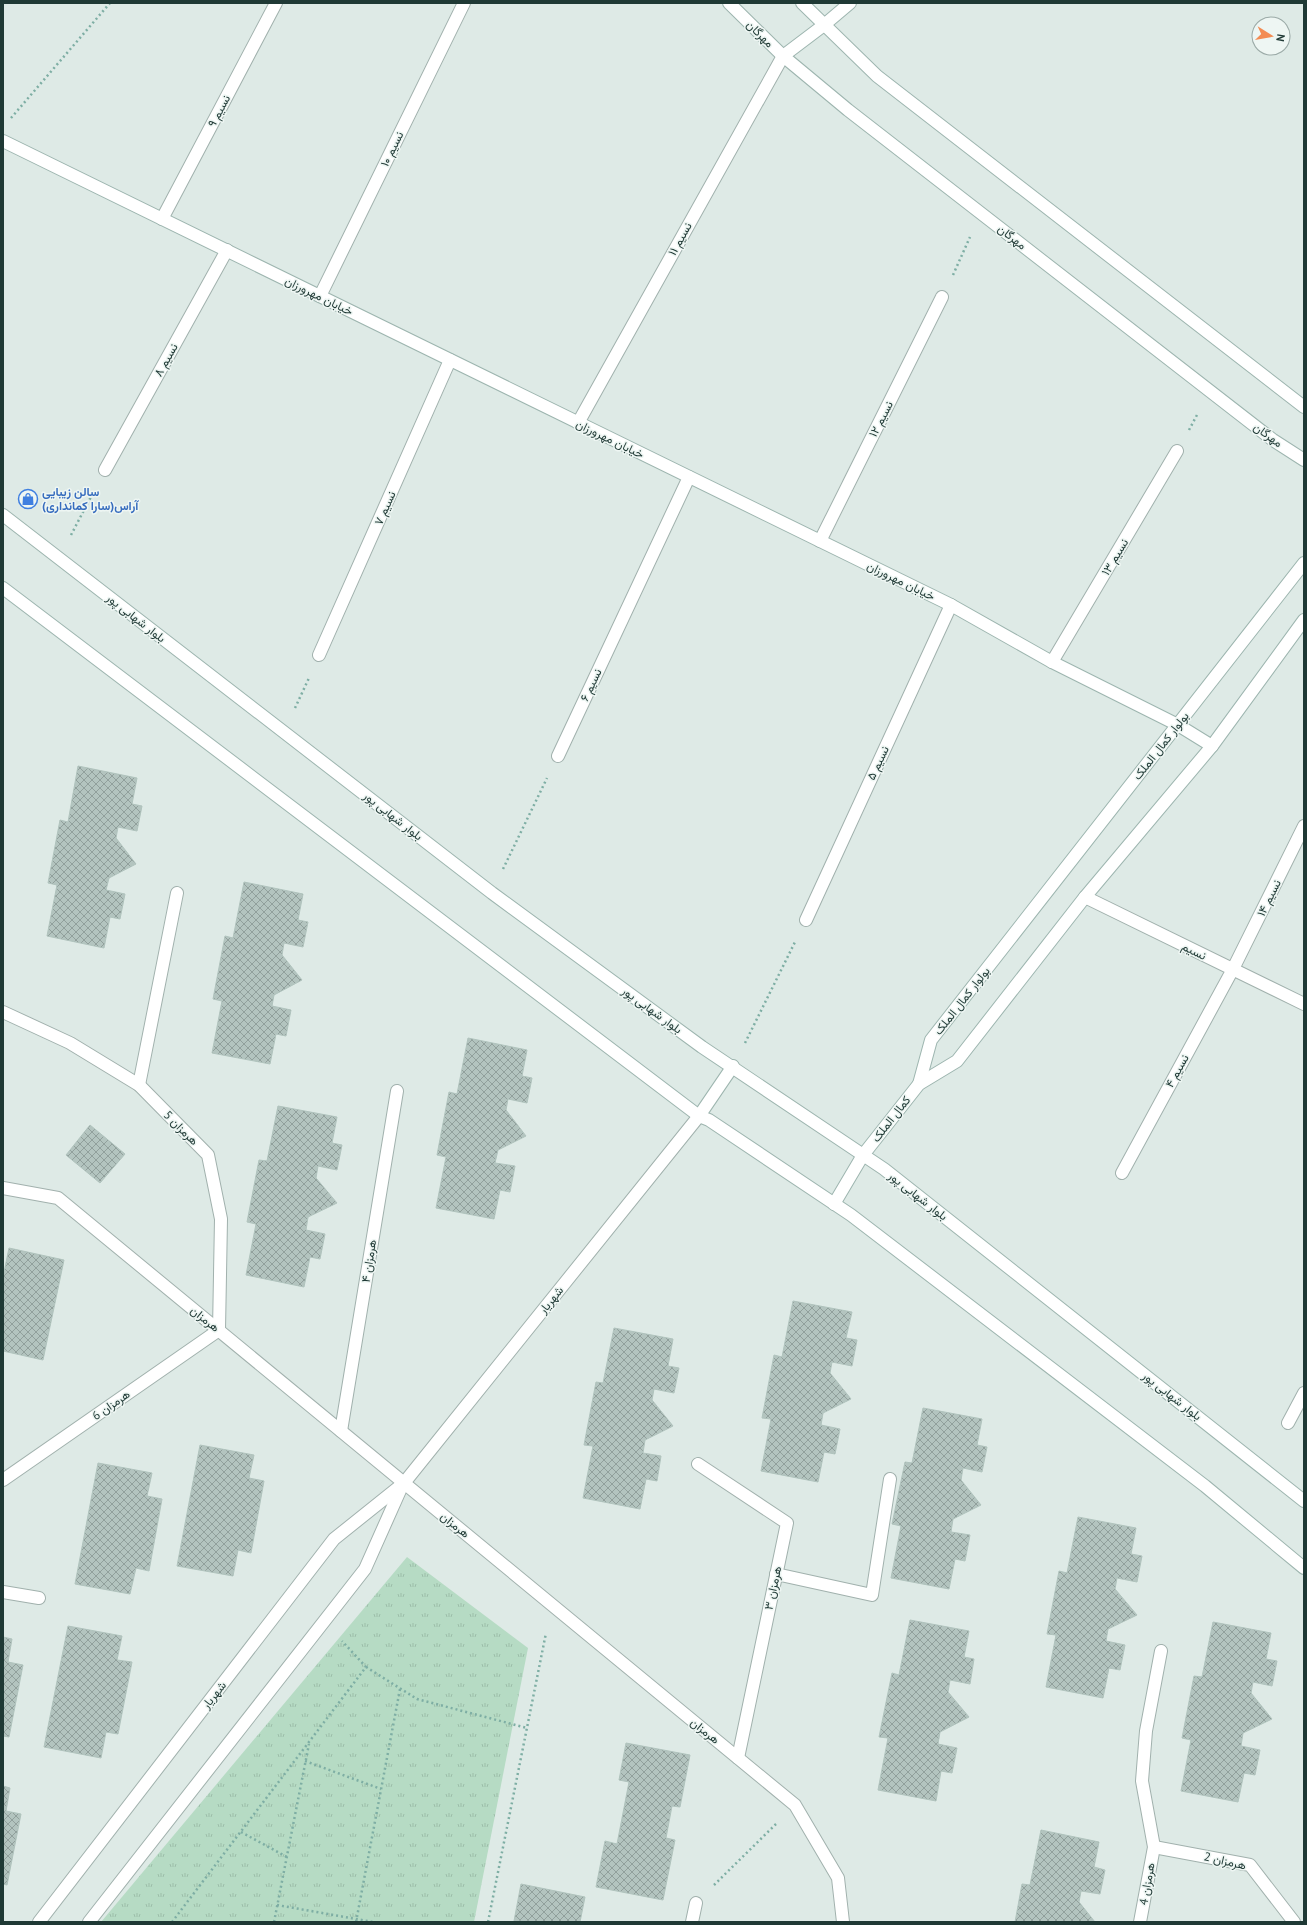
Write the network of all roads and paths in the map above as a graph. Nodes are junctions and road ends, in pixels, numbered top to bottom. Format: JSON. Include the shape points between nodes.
{"nodes":[{"id":1,"x":110,"y":3,"type":"edge"},
{"id":2,"x":276,"y":3,"type":"edge"},
{"id":3,"x":464,"y":3,"type":"edge"},
{"id":4,"x":729,"y":3,"type":"edge"},
{"id":5,"x":802,"y":3,"type":"edge"},
{"id":6,"x":850,"y":3,"type":"edge"},
{"id":7,"x":824,"y":25,"type":"junction"},
{"id":8,"x":783,"y":56,"type":"junction"},
{"id":9,"x":8,"y":121,"type":"dead end"},
{"id":10,"x":3,"y":141,"type":"edge"},
{"id":11,"x":981,"y":213,"type":"junction"},
{"id":12,"x":162,"y":219,"type":"junction"},
{"id":13,"x":227,"y":250,"type":"junction"},
{"id":14,"x":320,"y":296,"type":"junction"},
{"id":15,"x":942,"y":297,"type":"joint"},
{"id":16,"x":450,"y":360,"type":"junction"},
{"id":17,"x":1211,"y":391,"type":"junction"},
{"id":18,"x":1304,"y":407,"type":"edge"},
{"id":19,"x":578,"y":423,"type":"junction"},
{"id":20,"x":1177,"y":451,"type":"joint"},
{"id":21,"x":1304,"y":460,"type":"edge"},
{"id":22,"x":105,"y":470,"type":"joint"},
{"id":23,"x":689,"y":477,"type":"junction"},
{"id":24,"x":3,"y":515,"type":"edge"},
{"id":25,"x":820,"y":541,"type":"junction"},
{"id":26,"x":59,"y":558,"type":"junction"},
{"id":27,"x":1304,"y":563,"type":"edge"},
{"id":28,"x":3,"y":588,"type":"edge"},
{"id":29,"x":951,"y":606,"type":"junction"},
{"id":30,"x":1304,"y":620,"type":"edge"},
{"id":31,"x":319,"y":655,"type":"joint"},
{"id":32,"x":1052,"y":662,"type":"junction"},
{"id":33,"x":1178,"y":725,"type":"junction"},
{"id":34,"x":284,"y":732,"type":"junction"},
{"id":35,"x":1212,"y":746,"type":"junction"},
{"id":36,"x":558,"y":756,"type":"joint"},
{"id":37,"x":1304,"y":826,"type":"edge"},
{"id":38,"x":177,"y":893,"type":"dead end"},
{"id":39,"x":492,"y":893,"type":"junction"},
{"id":40,"x":1085,"y":897,"type":"junction"},
{"id":41,"x":806,"y":920,"type":"joint"},
{"id":42,"x":1233,"y":970,"type":"junction"},
{"id":43,"x":1304,"y":1004,"type":"edge"},
{"id":44,"x":3,"y":1012,"type":"edge"},
{"id":45,"x":733,"y":1066,"type":"junction"},
{"id":46,"x":918,"y":1084,"type":"junction"},
{"id":47,"x":139,"y":1085,"type":"junction"},
{"id":48,"x":397,"y":1091,"type":"dead end"},
{"id":49,"x":699,"y":1116,"type":"junction"},
{"id":50,"x":863,"y":1155,"type":"junction"},
{"id":51,"x":1122,"y":1173,"type":"dead end"},
{"id":52,"x":3,"y":1188,"type":"edge"},
{"id":53,"x":834,"y":1204,"type":"junction"},
{"id":54,"x":219,"y":1330,"type":"junction"},
{"id":55,"x":1304,"y":1393,"type":"edge"},
{"id":56,"x":1288,"y":1423,"type":"dead end"},
{"id":57,"x":340,"y":1431,"type":"junction"},
{"id":58,"x":698,"y":1464,"type":"dead end"},
{"id":59,"x":890,"y":1479,"type":"dead end"},
{"id":60,"x":3,"y":1480,"type":"edge"},
{"id":61,"x":404,"y":1483,"type":"junction"},
{"id":62,"x":1304,"y":1501,"type":"edge"},
{"id":63,"x":1304,"y":1568,"type":"edge"},
{"id":64,"x":776,"y":1574,"type":"junction"},
{"id":65,"x":3,"y":1592,"type":"edge"},
{"id":66,"x":39,"y":1598,"type":"dead end"},
{"id":67,"x":552,"y":1605,"type":"junction"},
{"id":68,"x":324,"y":1621,"type":"junction"},
{"id":69,"x":1161,"y":1651,"type":"dead end"},
{"id":70,"x":366,"y":1667,"type":"junction"},
{"id":71,"x":400,"y":1689,"type":"junction"},
{"id":72,"x":527,"y":1728,"type":"junction"},
{"id":73,"x":309,"y":1742,"type":"junction"},
{"id":74,"x":738,"y":1758,"type":"junction"},
{"id":75,"x":305,"y":1760,"type":"junction"},
{"id":76,"x":381,"y":1789,"type":"junction"},
{"id":77,"x":795,"y":1805,"type":"junction"},
{"id":78,"x":241,"y":1832,"type":"junction"},
{"id":79,"x":1154,"y":1847,"type":"junction"},
{"id":80,"x":287,"y":1857,"type":"junction"},
{"id":81,"x":696,"y":1903,"type":"joint"},
{"id":82,"x":277,"y":1905,"type":"junction"},
{"id":83,"x":39,"y":1922,"type":"edge"},
{"id":84,"x":88,"y":1922,"type":"edge"},
{"id":85,"x":172,"y":1922,"type":"edge"},
{"id":86,"x":274,"y":1922,"type":"edge"},
{"id":87,"x":356,"y":1922,"type":"edge"},
{"id":88,"x":372,"y":1922,"type":"edge"},
{"id":89,"x":488,"y":1922,"type":"edge"},
{"id":90,"x":692,"y":1922,"type":"edge"},
{"id":91,"x":843,"y":1922,"type":"edge"},
{"id":92,"x":1140,"y":1922,"type":"edge"},
{"id":93,"x":1294,"y":1922,"type":"edge"}],
"edges":[{"from":1,"to":9,"type":"path"},
{"from":2,"to":12,"type":"street","name":"نسیم ۹"},
{"from":3,"to":14,"type":"street","name":"نسیم ۱۰"},
{"from":4,"to":8,"type":"street","name":"مهرگان"},
{"from":5,"to":7,"type":"street"},
{"from":6,"to":7,"type":"street"},
{"from":7,"to":8,"type":"street"},
{"from":7,"to":18,"type":"street","via":[[877,76]]},
{"from":8,"to":11,"type":"street","name":"مهرگان"},
{"from":8,"to":19,"type":"street","name":"نسیم ۱۱"},
{"from":10,"to":12,"type":"street","name":"خیابان مهرورزان"},
{"from":11,"to":15,"type":"path"},
{"from":11,"to":17,"type":"street","name":"مهرگان"},
{"from":12,"to":13,"type":"street","name":"خیابان مهرورزان"},
{"from":13,"to":14,"type":"street","name":"خیابان مهرورزان"},
{"from":13,"to":22,"type":"street","name":"نسیم ۸"},
{"from":14,"to":16,"type":"street","name":"خیابان مهرورزان"},
{"from":15,"to":25,"type":"street","name":"نسیم ۱۲"},
{"from":16,"to":19,"type":"street","name":"خیابان مهرورزان"},
{"from":16,"to":31,"type":"street","name":"نسیم ۷"},
{"from":17,"to":20,"type":"path"},
{"from":17,"to":21,"type":"street","name":"مهرگان","via":[[1273,440]]},
{"from":19,"to":23,"type":"street","name":"خیابان مهرورزان"},
{"from":20,"to":32,"type":"street","name":"نسیم ۱۳"},
{"from":22,"to":26,"type":"path"},
{"from":23,"to":25,"type":"street","name":"خیابان مهرورزان"},
{"from":23,"to":36,"type":"street","name":"نسیم ۶"},
{"from":24,"to":26,"type":"street","name":"بلوار شهابی پور"},
{"from":25,"to":29,"type":"street","name":"خیابان مهرورزان"},
{"from":26,"to":34,"type":"street","name":"بلوار شهابی پور"},
{"from":27,"to":33,"type":"street","name":"بولوار کمال الملک"},
{"from":28,"to":49,"type":"street"},
{"from":29,"to":32,"type":"street","name":"خیابان مهرورزان"},
{"from":29,"to":41,"type":"street","name":"نسیم ۵"},
{"from":30,"to":35,"type":"street"},
{"from":31,"to":34,"type":"path"},
{"from":32,"to":33,"type":"street","name":"خیابان مهرورزان"},
{"from":33,"to":35,"type":"street","name":"خیابان مهرورزان"},
{"from":33,"to":46,"type":"street","name":"بولوار کمال الملک","via":[[931,1040]]},
{"from":34,"to":39,"type":"street","name":"بلوار شهابی پور"},
{"from":35,"to":40,"type":"street"},
{"from":36,"to":39,"type":"path"},
{"from":37,"to":42,"type":"street","name":"نسیم ۱۴"},
{"from":38,"to":47,"type":"street"},
{"from":39,"to":45,"type":"street","name":"بلوار شهابی پور","via":[[702,1047]]},
{"from":40,"to":42,"type":"street","name":"نسیم"},
{"from":40,"to":46,"type":"street","via":[[957,1061]]},
{"from":41,"to":45,"type":"path"},
{"from":42,"to":43,"type":"street","name":"نسیم"},
{"from":42,"to":51,"type":"street","name":"نسیم ۴"},
{"from":44,"to":47,"type":"street","name":"هرمزان 5","via":[[70,1043]]},
{"from":45,"to":49,"type":"street","name":"شهریار"},
{"from":45,"to":50,"type":"street","name":"بلوار شهابی پور"},
{"from":46,"to":50,"type":"street","name":"کمال الملک"},
{"from":47,"to":54,"type":"street","name":"هرمزان 5","via":[[208,1155],[221,1219]]},
{"from":48,"to":57,"type":"street","name":"هرمزان ۴"},
{"from":49,"to":53,"type":"street","via":[[709,1120]]},
{"from":49,"to":61,"type":"street","name":"شهریار"},
{"from":50,"to":53,"type":"street","name":"کمال الملک"},
{"from":50,"to":62,"type":"street","name":"بلوار شهابی پور"},
{"from":52,"to":54,"type":"street","name":"هرمزان","via":[[58,1198]]},
{"from":53,"to":63,"type":"street","via":[[1198,1481]]},
{"from":54,"to":57,"type":"street","name":"هرمزان"},
{"from":54,"to":60,"type":"street","name":"هرمزان 6"},
{"from":55,"to":56,"type":"street"},
{"from":57,"to":61,"type":"street","name":"هرمزان"},
{"from":58,"to":64,"type":"street","name":"هرمزان ۳","via":[[787,1523]]},
{"from":59,"to":64,"type":"street","via":[[872,1595]]},
{"from":61,"to":67,"type":"street","name":"هرمزان"},
{"from":61,"to":68,"type":"street","name":"شهریار","via":[[365,1569]]},
{"from":61,"to":83,"type":"street","name":"شهریار","via":[[334,1539]]},
{"from":64,"to":74,"type":"street","name":"هرمزان ۳"},
{"from":65,"to":66,"type":"street"},
{"from":67,"to":72,"type":"path"},
{"from":67,"to":74,"type":"street","name":"هرمزان"},
{"from":68,"to":70,"type":"path"},
{"from":68,"to":84,"type":"street","name":"شهریار"},
{"from":69,"to":79,"type":"street","via":[[1146,1731],[1142,1781]]},
{"from":70,"to":71,"type":"path"},
{"from":70,"to":73,"type":"path"},
{"from":71,"to":72,"type":"path","via":[[417,1700]]},
{"from":71,"to":76,"type":"path"},
{"from":72,"to":89,"type":"path"},
{"from":73,"to":75,"type":"path"},
{"from":73,"to":78,"type":"path"},
{"from":74,"to":77,"type":"street","name":"هرمزان"},
{"from":75,"to":76,"type":"path"},
{"from":75,"to":80,"type":"path"},
{"from":76,"to":87,"type":"path"},
{"from":77,"to":81,"type":"path"},
{"from":77,"to":91,"type":"street","name":"هرمزان","via":[[838,1878]]},
{"from":78,"to":80,"type":"path"},
{"from":78,"to":85,"type":"path"},
{"from":79,"to":92,"type":"street","name":"هرمزان 4"},
{"from":79,"to":93,"type":"street","name":"هرمزان 2","via":[[1250,1865]]},
{"from":80,"to":82,"type":"path"},
{"from":81,"to":90,"type":"street"},
{"from":82,"to":86,"type":"path"},
{"from":82,"to":88,"type":"path"}]}
